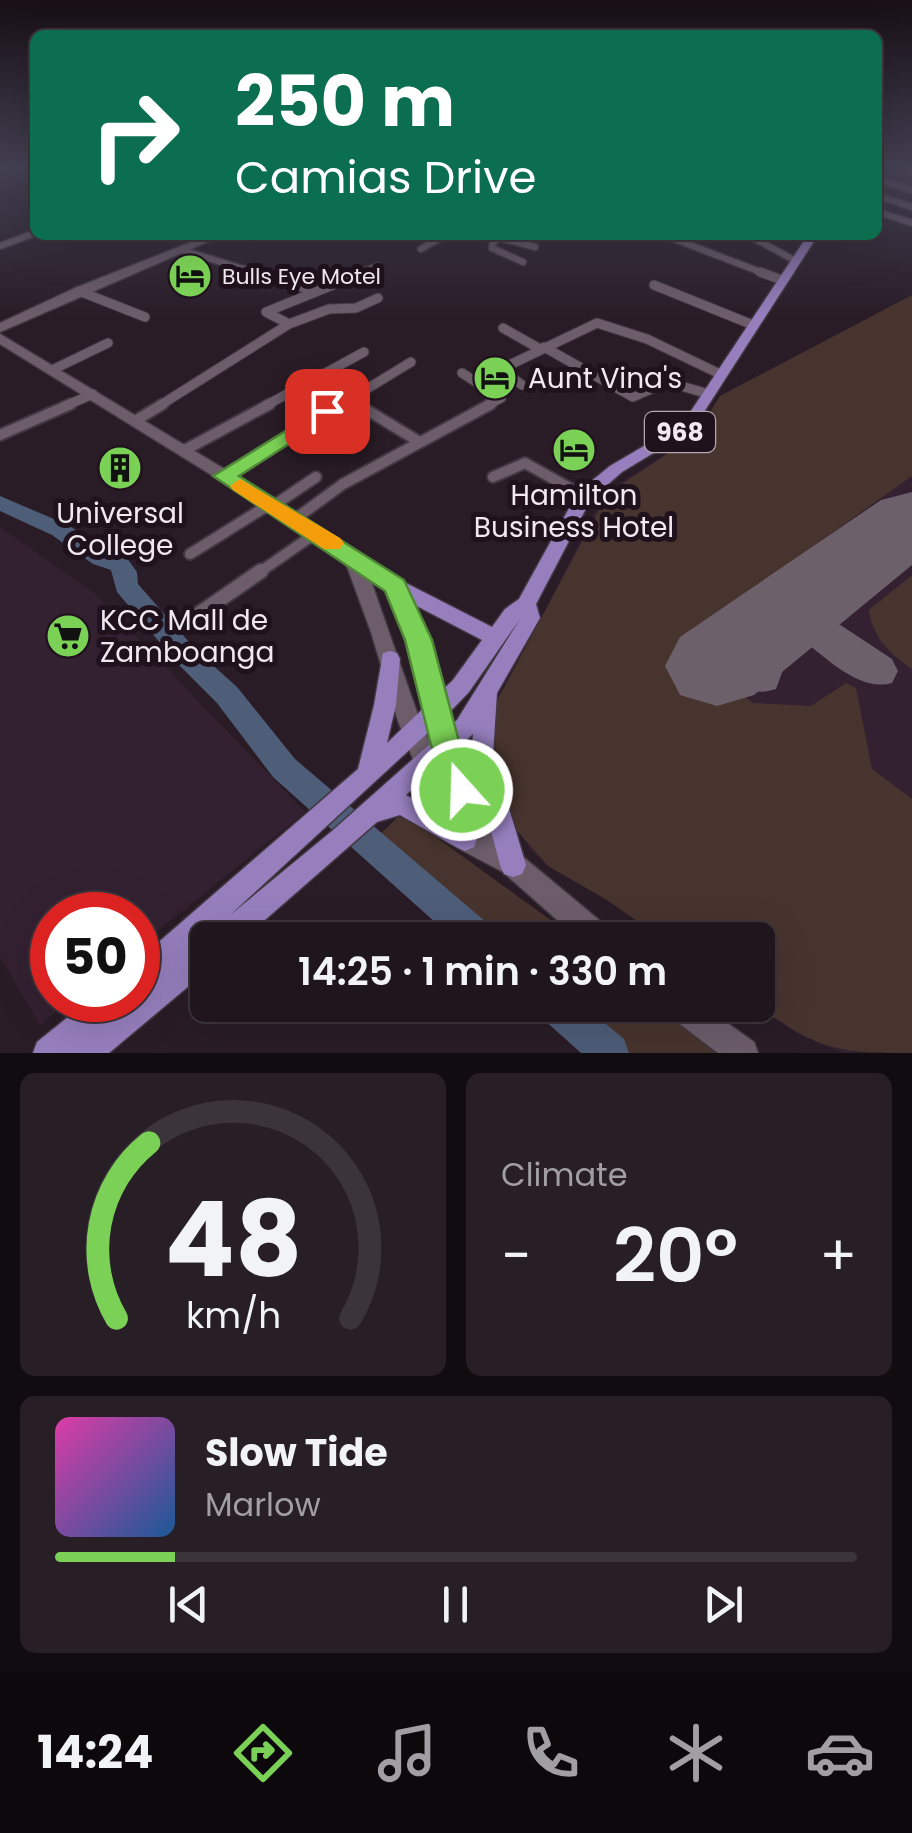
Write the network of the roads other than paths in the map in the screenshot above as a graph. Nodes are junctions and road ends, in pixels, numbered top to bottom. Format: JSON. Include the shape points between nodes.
{"nodes":[{"id":1,"x":30,"y":236,"type":"edge"},
{"id":2,"x":206,"y":240,"type":"edge"},
{"id":3,"x":436,"y":240,"type":"edge"},
{"id":4,"x":498,"y":240,"type":"edge"},
{"id":5,"x":514,"y":240,"type":"edge"},
{"id":6,"x":677,"y":240,"type":"edge"},
{"id":7,"x":757,"y":240,"type":"edge"},
{"id":8,"x":810,"y":240,"type":"edge"},
{"id":9,"x":0,"y":246,"type":"edge"},
{"id":10,"x":536,"y":247,"type":"dead end"},
{"id":11,"x":421,"y":249,"type":"dead end"},
{"id":12,"x":182,"y":250,"type":"junction"},
{"id":13,"x":796,"y":261,"type":"junction"},
{"id":14,"x":522,"y":262,"type":"dead end"},
{"id":15,"x":378,"y":266,"type":"dead end"},
{"id":16,"x":782,"y":280,"type":"junction"},
{"id":17,"x":654,"y":284,"type":"dead end"},
{"id":18,"x":79,"y":290,"type":"junction"},
{"id":19,"x":315,"y":291,"type":"junction"},
{"id":20,"x":378,"y":298,"type":"dead end"},
{"id":21,"x":285,"y":305,"type":"junction"},
{"id":22,"x":310,"y":316,"type":"junction"},
{"id":23,"x":145,"y":317,"type":"dead end"},
{"id":24,"x":289,"y":324,"type":"junction"},
{"id":25,"x":752,"y":325,"type":"junction"},
{"id":26,"x":0,"y":328,"type":"edge"},
{"id":27,"x":503,"y":328,"type":"dead end"},
{"id":28,"x":0,"y":338,"type":"edge"},
{"id":29,"x":108,"y":343,"type":"dead end"},
{"id":30,"x":542,"y":348,"type":"junction"},
{"id":31,"x":364,"y":352,"type":"dead end"},
{"id":32,"x":412,"y":362,"type":"dead end"},
{"id":33,"x":52,"y":370,"type":"junction"},
{"id":34,"x":462,"y":372,"type":"dead end"},
{"id":35,"x":720,"y":374,"type":"junction"},
{"id":36,"x":522,"y":385,"type":"dead end"},
{"id":37,"x":93,"y":394,"type":"junction"},
{"id":38,"x":709,"y":394,"type":"junction"},
{"id":39,"x":348,"y":398,"type":"junction"},
{"id":40,"x":135,"y":421,"type":"junction"},
{"id":41,"x":0,"y":435,"type":"edge"},
{"id":42,"x":418,"y":441,"type":"junction"},
{"id":43,"x":183,"y":451,"type":"junction"},
{"id":44,"x":224,"y":476,"type":"junction"},
{"id":45,"x":316,"y":477,"type":"dead end"},
{"id":46,"x":493,"y":477,"type":"dead end"},
{"id":47,"x":584,"y":496,"type":"junction"},
{"id":48,"x":272,"y":505,"type":"junction"},
{"id":49,"x":295,"y":519,"type":"junction"},
{"id":50,"x":316,"y":533,"type":"junction"},
{"id":51,"x":190,"y":554,"type":"dead end"},
{"id":52,"x":352,"y":556,"type":"junction"},
{"id":53,"x":395,"y":586,"type":"junction"},
{"id":54,"x":526,"y":604,"type":"junction"},
{"id":55,"x":193,"y":618,"type":"dead end"},
{"id":56,"x":495,"y":638,"type":"junction"},
{"id":57,"x":390,"y":659,"type":"junction"},
{"id":58,"x":488,"y":690,"type":"junction"},
{"id":59,"x":436,"y":712,"type":"junction"},
{"id":60,"x":414,"y":732,"type":"junction"},
{"id":61,"x":446,"y":745,"type":"junction"},
{"id":62,"x":426,"y":762,"type":"junction"},
{"id":63,"x":368,"y":774,"type":"junction"},
{"id":64,"x":369,"y":814,"type":"junction"},
{"id":65,"x":465,"y":839,"type":"junction"},
{"id":66,"x":513,"y":865,"type":"junction"},
{"id":67,"x":242,"y":922,"type":"edge"},
{"id":68,"x":581,"y":922,"type":"edge"},
{"id":69,"x":160,"y":959,"type":"edge"},
{"id":70,"x":190,"y":967,"type":"edge"},
{"id":71,"x":85,"y":1022,"type":"edge"},
{"id":72,"x":701,"y":1022,"type":"edge"},
{"id":73,"x":48,"y":1053,"type":"edge"},
{"id":74,"x":86,"y":1053,"type":"edge"},
{"id":75,"x":742,"y":1053,"type":"edge"}],
"edges":[{"from":1,"to":9,"type":"street"},
{"from":2,"to":12,"type":"main road"},
{"from":3,"to":11,"type":"street"},
{"from":4,"to":14,"type":"street","via":[[492,248]]},
{"from":5,"to":10,"type":"street"},
{"from":6,"to":16,"type":"street"},
{"from":7,"to":13,"type":"street"},
{"from":8,"to":13,"type":"main road","number":"968"},
{"from":12,"to":18,"type":"main road"},
{"from":12,"to":19,"type":"street"},
{"from":13,"to":16,"type":"main road","number":"968"},
{"from":15,"to":19,"type":"street"},
{"from":16,"to":25,"type":"main road","number":"968"},
{"from":17,"to":25,"type":"street"},
{"from":18,"to":23,"type":"street"},
{"from":18,"to":26,"type":"main road"},
{"from":19,"to":21,"type":"street"},
{"from":20,"to":22,"type":"street"},
{"from":21,"to":22,"type":"street"},
{"from":21,"to":24,"type":"street","via":[[266,312]]},
{"from":22,"to":24,"type":"street"},
{"from":24,"to":40,"type":"street"},
{"from":25,"to":35,"type":"main road","number":"968"},
{"from":27,"to":30,"type":"street"},
{"from":28,"to":33,"type":"main road"},
{"from":29,"to":33,"type":"street"},
{"from":30,"to":35,"type":"street","via":[[602,323]]},
{"from":30,"to":36,"type":"street","via":[[500,371]]},
{"from":30,"to":38,"type":"street","via":[[633,397],[667,382]]},
{"from":31,"to":43,"type":"street"},
{"from":32,"to":39,"type":"street"},
{"from":33,"to":37,"type":"main road"},
{"from":34,"to":42,"type":"street","via":[[501,398]]},
{"from":35,"to":38,"type":"main road","number":"968"},
{"from":37,"to":40,"type":"main road"},
{"from":37,"to":41,"type":"street"},
{"from":38,"to":47,"type":"main road","number":"968","via":[[676,436],[616,469]]},
{"from":39,"to":42,"type":"street"},
{"from":39,"to":44,"type":"street"},
{"from":40,"to":43,"type":"main road"},
{"from":42,"to":49,"type":"street"},
{"from":43,"to":44,"type":"main road"},
{"from":44,"to":48,"type":"main road"},
{"from":45,"to":48,"type":"street"},
{"from":46,"to":47,"type":"street","via":[[525,463]]},
{"from":47,"to":54,"type":"main road","number":"968"},
{"from":48,"to":49,"type":"main road"},
{"from":48,"to":51,"type":"street"},
{"from":49,"to":50,"type":"main road"},
{"from":50,"to":52,"type":"main road"},
{"from":50,"to":55,"type":"street"},
{"from":52,"to":53,"type":"main road"},
{"from":52,"to":57,"type":"main road"},
{"from":53,"to":56,"type":"main road"},
{"from":53,"to":59,"type":"main road","via":[[418,640]]},
{"from":54,"to":56,"type":"main road","number":"968"},
{"from":54,"to":58,"type":"main road","number":"968","via":[[530,618]]},
{"from":56,"to":59,"type":"main road","number":"968"},
{"from":57,"to":60,"type":"main road"},
{"from":57,"to":63,"type":"main road"},
{"from":58,"to":61,"type":"main road","number":"968"},
{"from":58,"to":66,"type":"main road","via":[[482,755]]},
{"from":59,"to":60,"type":"main road","number":"968"},
{"from":59,"to":61,"type":"main road"},
{"from":60,"to":62,"type":"main road"},
{"from":60,"to":63,"type":"main road","number":"968"},
{"from":61,"to":62,"type":"main road","number":"968"},
{"from":61,"to":66,"type":"main road","via":[[474,818]]},
{"from":62,"to":64,"type":"main road","number":"968"},
{"from":62,"to":65,"type":"main road"},
{"from":63,"to":69,"type":"main road","number":"968"},
{"from":64,"to":65,"type":"main road","via":[[402,804]]},
{"from":64,"to":67,"type":"main road","number":"968"},
{"from":65,"to":66,"type":"main road"},
{"from":66,"to":68,"type":"main road"},
{"from":70,"to":74,"type":"main road"},
{"from":71,"to":73,"type":"main road"},
{"from":72,"to":75,"type":"main road"}]}
